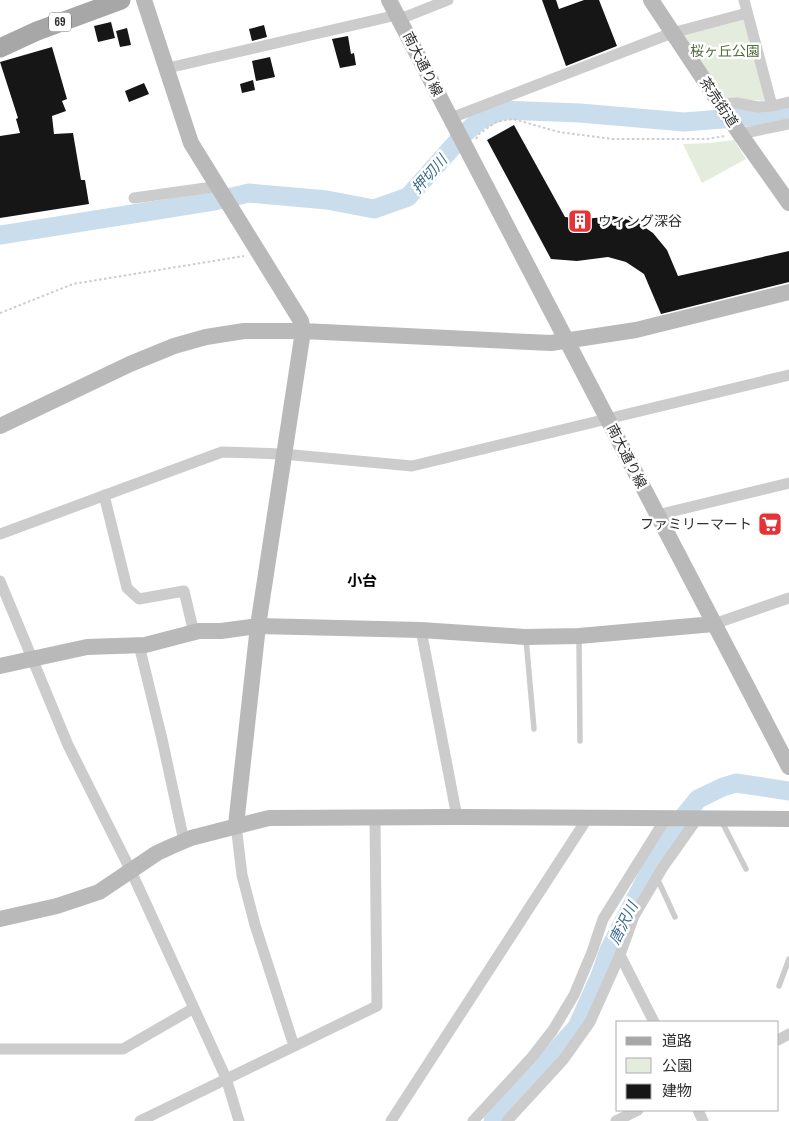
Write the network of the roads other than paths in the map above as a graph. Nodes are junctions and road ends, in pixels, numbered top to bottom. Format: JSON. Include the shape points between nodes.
{"nodes":[{"id":1,"x":121,"y":0,"type":"edge"},
{"id":2,"x":144,"y":0,"type":"edge"},
{"id":3,"x":389,"y":0,"type":"edge"},
{"id":4,"x":448,"y":0,"type":"edge"},
{"id":5,"x":651,"y":0,"type":"edge"},
{"id":6,"x":744,"y":0,"type":"edge"},
{"id":7,"x":747,"y":13,"type":"junction"},
{"id":8,"x":398,"y":17,"type":"junction"},
{"id":9,"x":672,"y":33,"type":"junction"},
{"id":10,"x":0,"y":48,"type":"edge"},
{"id":11,"x":168,"y":68,"type":"junction"},
{"id":12,"x":789,"y":102,"type":"edge"},
{"id":13,"x":772,"y":106,"type":"junction"},
{"id":14,"x":721,"y":107,"type":"junction"},
{"id":15,"x":454,"y":123,"type":"junction"},
{"id":16,"x":789,"y":124,"type":"edge"},
{"id":17,"x":738,"y":131,"type":"junction"},
{"id":18,"x":224,"y":194,"type":"junction"},
{"id":19,"x":134,"y":198,"type":"dead end"},
{"id":20,"x":789,"y":203,"type":"edge"},
{"id":21,"x":789,"y":292,"type":"edge"},
{"id":22,"x":303,"y":331,"type":"junction"},
{"id":23,"x":568,"y":340,"type":"junction"},
{"id":24,"x":789,"y":376,"type":"edge"},
{"id":25,"x":607,"y":418,"type":"junction"},
{"id":26,"x":0,"y":426,"type":"edge"},
{"id":27,"x":283,"y":454,"type":"junction"},
{"id":28,"x":789,"y":483,"type":"edge"},
{"id":29,"x":104,"y":495,"type":"junction"},
{"id":30,"x":657,"y":516,"type":"junction"},
{"id":31,"x":0,"y":534,"type":"edge"},
{"id":32,"x":0,"y":581,"type":"edge"},
{"id":33,"x":789,"y":598,"type":"edge"},
{"id":34,"x":714,"y":624,"type":"junction"},
{"id":35,"x":258,"y":626,"type":"junction"},
{"id":36,"x":421,"y":630,"type":"junction"},
{"id":37,"x":194,"y":633,"type":"junction"},
{"id":38,"x":579,"y":636,"type":"junction"},
{"id":39,"x":525,"y":637,"type":"junction"},
{"id":40,"x":139,"y":645,"type":"junction"},
{"id":41,"x":32,"y":659,"type":"junction"},
{"id":42,"x":0,"y":666,"type":"edge"},
{"id":43,"x":534,"y":729,"type":"dead end"},
{"id":44,"x":580,"y":741,"type":"dead end"},
{"id":45,"x":789,"y":767,"type":"edge"},
{"id":46,"x":456,"y":817,"type":"junction"},
{"id":47,"x":375,"y":818,"type":"junction"},
{"id":48,"x":669,"y":818,"type":"junction"},
{"id":49,"x":587,"y":819,"type":"junction"},
{"id":50,"x":695,"y":819,"type":"junction"},
{"id":51,"x":720,"y":819,"type":"junction"},
{"id":52,"x":789,"y":819,"type":"edge"},
{"id":53,"x":236,"y":825,"type":"junction"},
{"id":54,"x":184,"y":841,"type":"junction"},
{"id":55,"x":746,"y":869,"type":"dead end"},
{"id":56,"x":130,"y":871,"type":"junction"},
{"id":57,"x":657,"y":878,"type":"junction"},
{"id":58,"x":675,"y":917,"type":"dead end"},
{"id":59,"x":0,"y":919,"type":"edge"},
{"id":60,"x":620,"y":955,"type":"junction"},
{"id":61,"x":789,"y":959,"type":"edge"},
{"id":62,"x":779,"y":986,"type":"dead end"},
{"id":63,"x":194,"y":1008,"type":"junction"},
{"id":64,"x":653,"y":1021,"type":"edge"},
{"id":65,"x":294,"y":1046,"type":"junction"},
{"id":66,"x":0,"y":1049,"type":"edge"},
{"id":67,"x":226,"y":1078,"type":"junction"},
{"id":68,"x":636,"y":1111,"type":"edge"},
{"id":69,"x":140,"y":1121,"type":"edge"},
{"id":70,"x":239,"y":1121,"type":"edge"},
{"id":71,"x":391,"y":1121,"type":"edge"},
{"id":72,"x":473,"y":1121,"type":"edge"},
{"id":73,"x":507,"y":1121,"type":"edge"},
{"id":74,"x":616,"y":1121,"type":"edge"}],
"edges":[{"from":1,"to":10,"type":"main road","number":"69","via":[[36,31]]},
{"from":2,"to":11,"type":"street"},
{"from":3,"to":8,"type":"street","name":"南大通り線"},
{"from":4,"to":8,"type":"street"},
{"from":5,"to":9,"type":"street","name":"茶売街道"},
{"from":6,"to":7,"type":"street"},
{"from":7,"to":9,"type":"street"},
{"from":7,"to":13,"type":"street"},
{"from":8,"to":11,"type":"street"},
{"from":8,"to":15,"type":"street","name":"南大通り線"},
{"from":9,"to":14,"type":"street","name":"茶売街道"},
{"from":9,"to":15,"type":"street"},
{"from":11,"to":18,"type":"street","via":[[191,143]]},
{"from":12,"to":13,"type":"street"},
{"from":13,"to":14,"type":"street","via":[[737,103]]},
{"from":14,"to":17,"type":"street","name":"茶売街道"},
{"from":15,"to":23,"type":"street","name":"南大通り線"},
{"from":16,"to":17,"type":"street"},
{"from":17,"to":20,"type":"street","name":"茶売街道"},
{"from":18,"to":19,"type":"street"},
{"from":18,"to":22,"type":"street","via":[[301,321]]},
{"from":21,"to":23,"type":"street","via":[[636,330]]},
{"from":22,"to":23,"type":"street","via":[[551,343]]},
{"from":22,"to":26,"type":"street","via":[[244,331],[174,346]]},
{"from":22,"to":27,"type":"street"},
{"from":23,"to":25,"type":"street","name":"南大通り線"},
{"from":24,"to":25,"type":"street"},
{"from":25,"to":27,"type":"street","via":[[412,466]]},
{"from":25,"to":30,"type":"street","name":"南大通り線"},
{"from":27,"to":29,"type":"street","via":[[222,452]]},
{"from":27,"to":35,"type":"street"},
{"from":28,"to":30,"type":"street"},
{"from":29,"to":31,"type":"street"},
{"from":29,"to":37,"type":"street","via":[[128,588],[138,599],[184,591]]},
{"from":30,"to":34,"type":"street","name":"南大通り線"},
{"from":32,"to":41,"type":"street"},
{"from":33,"to":34,"type":"street"},
{"from":34,"to":38,"type":"street"},
{"from":34,"to":45,"type":"street","name":"南大通り線"},
{"from":35,"to":36,"type":"street"},
{"from":35,"to":37,"type":"street"},
{"from":35,"to":53,"type":"street"},
{"from":36,"to":39,"type":"street"},
{"from":36,"to":46,"type":"street"},
{"from":37,"to":40,"type":"street"},
{"from":38,"to":39,"type":"street"},
{"from":38,"to":44,"type":"lane"},
{"from":39,"to":43,"type":"lane"},
{"from":40,"to":41,"type":"street","via":[[87,647]]},
{"from":40,"to":54,"type":"street"},
{"from":41,"to":42,"type":"street"},
{"from":41,"to":56,"type":"street","via":[[68,745]]},
{"from":46,"to":47,"type":"street"},
{"from":46,"to":49,"type":"street"},
{"from":47,"to":53,"type":"street","via":[[269,818]]},
{"from":47,"to":65,"type":"street","via":[[377,1006]]},
{"from":48,"to":49,"type":"street"},
{"from":48,"to":50,"type":"street"},
{"from":48,"to":72,"type":"street","via":[[603,920],[574,995],[553,1030]]},
{"from":49,"to":71,"type":"street"},
{"from":50,"to":51,"type":"street"},
{"from":50,"to":57,"type":"street"},
{"from":51,"to":52,"type":"street"},
{"from":51,"to":55,"type":"lane"},
{"from":53,"to":54,"type":"street"},
{"from":53,"to":65,"type":"street","via":[[242,875],[253,917]]},
{"from":54,"to":56,"type":"street","via":[[157,853]]},
{"from":56,"to":59,"type":"street","via":[[99,892],[58,906]]},
{"from":56,"to":63,"type":"street"},
{"from":57,"to":58,"type":"lane"},
{"from":57,"to":60,"type":"street","via":[[634,916]]},
{"from":60,"to":64,"type":"street"},
{"from":60,"to":73,"type":"street","via":[[590,1022],[563,1060]]},
{"from":61,"to":62,"type":"lane"},
{"from":63,"to":66,"type":"street","via":[[123,1049]]},
{"from":63,"to":67,"type":"street"},
{"from":65,"to":67,"type":"street"},
{"from":67,"to":69,"type":"street"},
{"from":67,"to":70,"type":"street"},
{"from":68,"to":74,"type":"street"}]}
